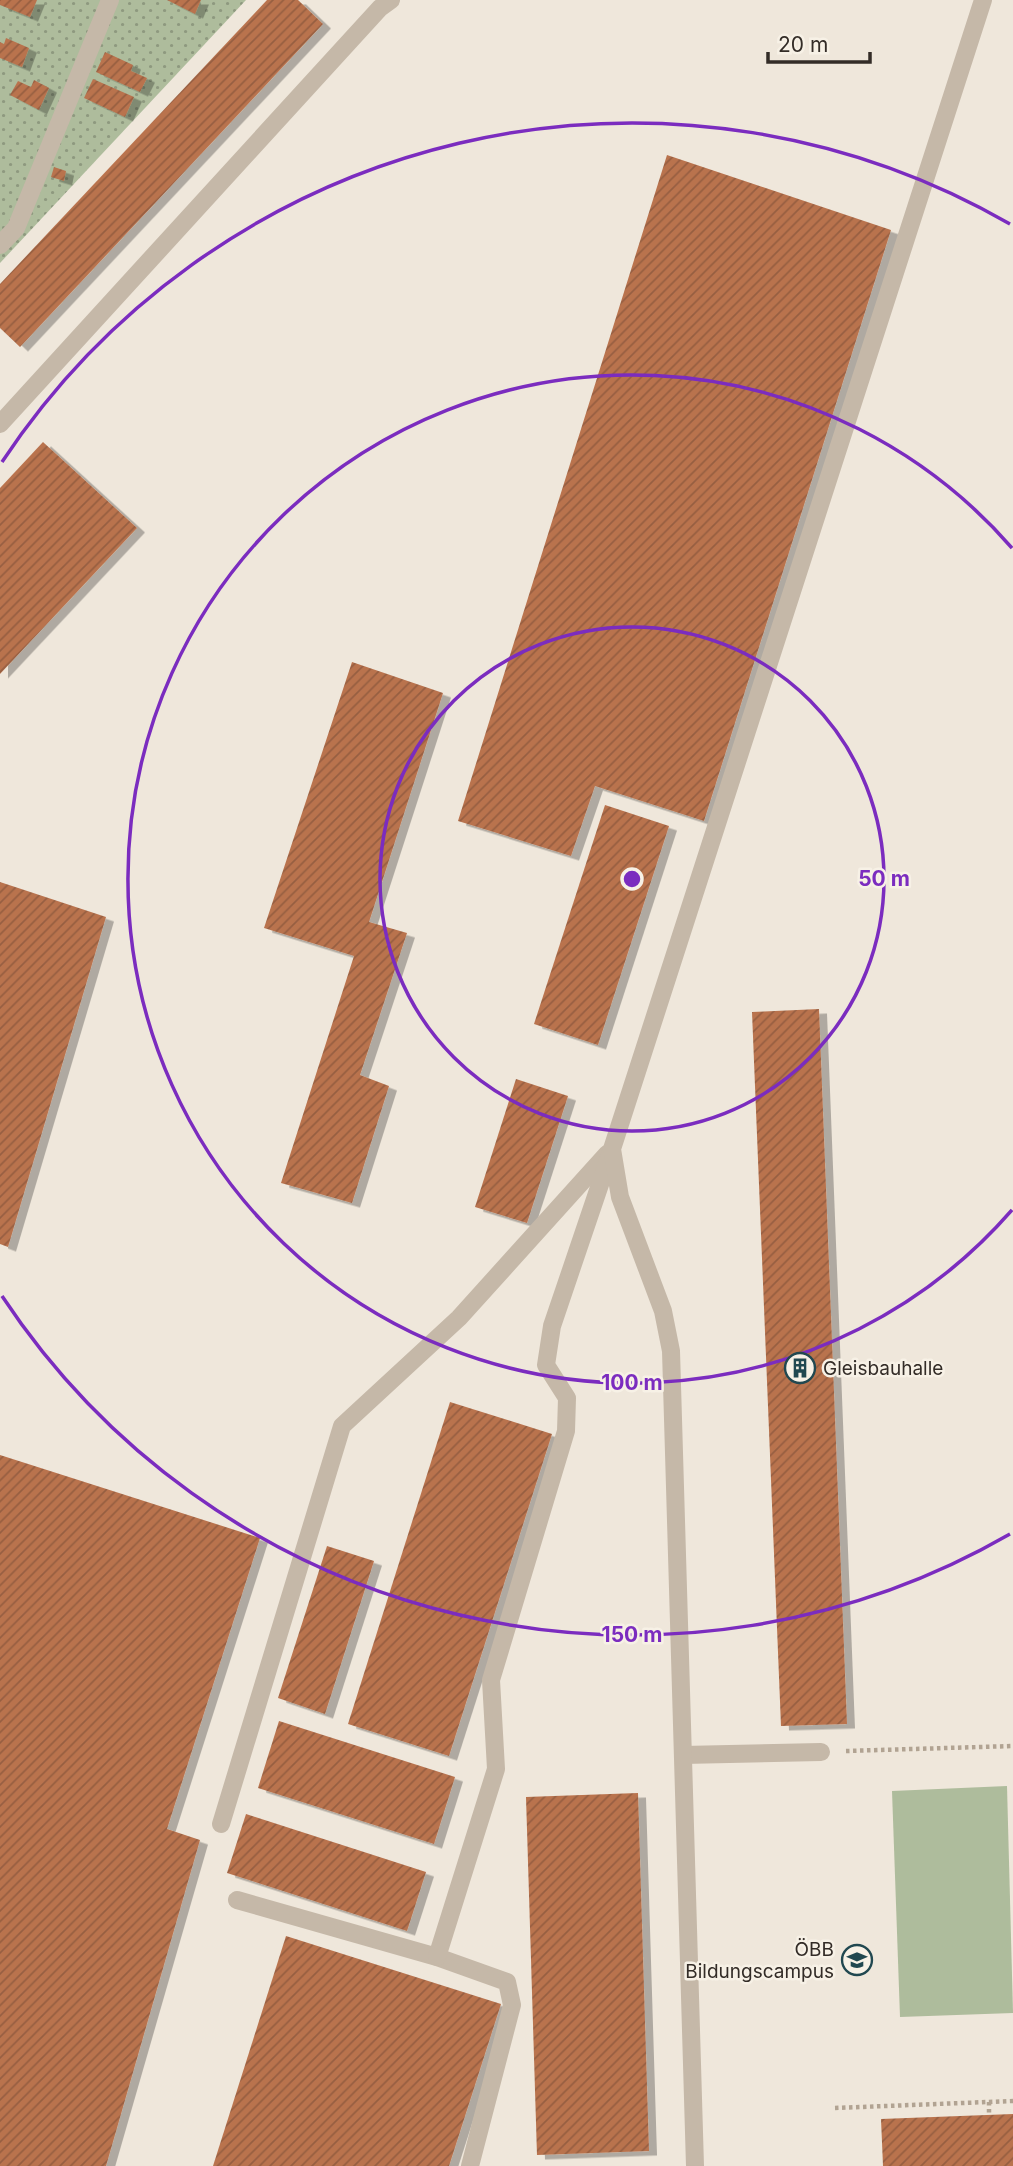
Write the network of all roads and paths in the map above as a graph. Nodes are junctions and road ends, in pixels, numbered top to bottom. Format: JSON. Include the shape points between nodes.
{"nodes":[{"id":1,"x":110,"y":0,"type":"edge"},
{"id":2,"x":391,"y":0,"type":"edge"},
{"id":3,"x":983,"y":0,"type":"edge"},
{"id":4,"x":0,"y":245,"type":"edge"},
{"id":5,"x":0,"y":424,"type":"edge"},
{"id":6,"x":612,"y":1149,"type":"junction"},
{"id":7,"x":1013,"y":1746,"type":"edge"},
{"id":8,"x":821,"y":1752,"type":"joint"},
{"id":9,"x":683,"y":1755,"type":"junction"},
{"id":10,"x":221,"y":1824,"type":"dead end"},
{"id":11,"x":237,"y":1900,"type":"dead end"},
{"id":12,"x":438,"y":1957,"type":"junction"},
{"id":13,"x":1013,"y":2101,"type":"edge"},
{"id":14,"x":989,"y":2102,"type":"junction"},
{"id":15,"x":835,"y":2108,"type":"dead end"},
{"id":16,"x":989,"y":2115,"type":"dead end"},
{"id":17,"x":470,"y":2166,"type":"edge"},
{"id":18,"x":695,"y":2166,"type":"edge"}],
"edges":[{"from":1,"to":4,"type":"lane","via":[[16,228]]},
{"from":2,"to":5,"type":"lane"},
{"from":3,"to":6,"type":"lane"},
{"from":6,"to":9,"type":"lane","via":[[620,1197],[663,1311],[671,1351]]},
{"from":6,"to":10,"type":"lane","via":[[459,1318],[342,1426]]},
{"from":6,"to":12,"type":"lane","via":[[552,1326],[547,1365],[567,1398],[566,1431],[491,1680],[496,1769]]},
{"from":7,"to":8,"type":"path"},
{"from":8,"to":9,"type":"lane"},
{"from":9,"to":18,"type":"lane"},
{"from":11,"to":12,"type":"lane"},
{"from":12,"to":17,"type":"lane","via":[[507,1982],[512,2004]]},
{"from":13,"to":14,"type":"path"},
{"from":14,"to":15,"type":"path"},
{"from":14,"to":16,"type":"path"}]}
